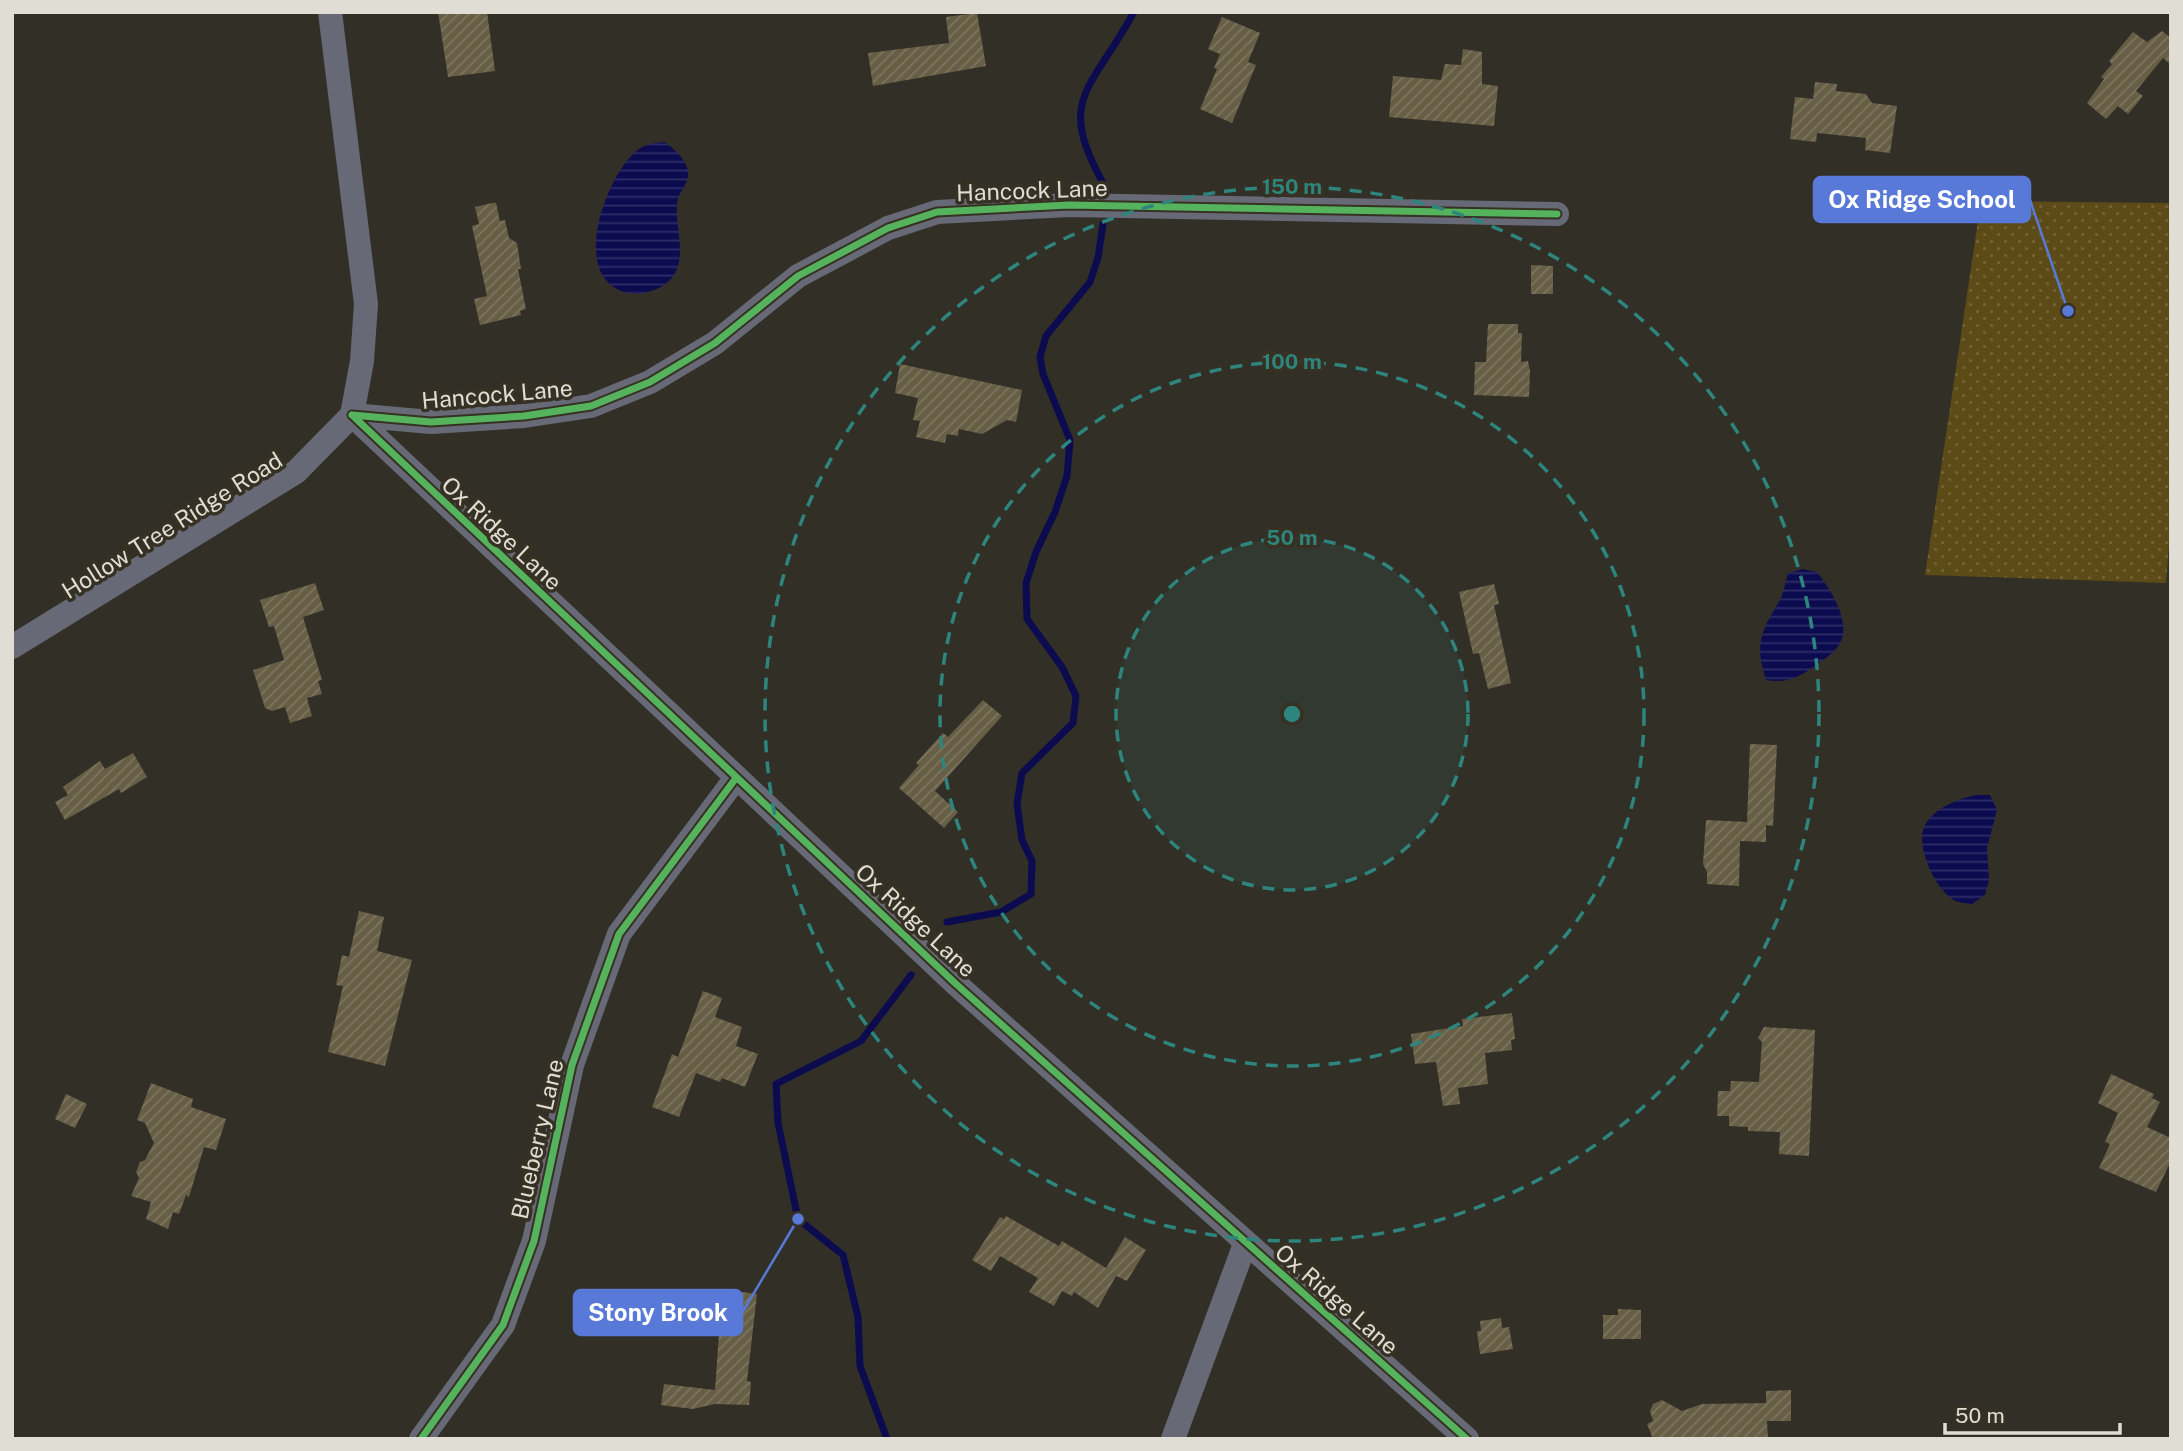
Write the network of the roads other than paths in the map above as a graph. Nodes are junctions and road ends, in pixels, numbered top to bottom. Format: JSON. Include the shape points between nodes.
{"nodes":[{"id":1,"x":330,"y":12,"type":"edge"},
{"id":2,"x":1557,"y":214,"type":"dead end"},
{"id":3,"x":352,"y":415,"type":"junction"},
{"id":4,"x":12,"y":647,"type":"edge"},
{"id":5,"x":736,"y":778,"type":"junction"},
{"id":6,"x":1245,"y":1244,"type":"junction"},
{"id":7,"x":421,"y":1439,"type":"edge"},
{"id":8,"x":1173,"y":1439,"type":"edge"},
{"id":9,"x":1467,"y":1439,"type":"edge"}],
"edges":[{"from":1,"to":3,"type":"street","via":[[366,304]]},
{"from":2,"to":3,"type":"street","name":"Hancock Lane","via":[[1069,205],[937,212],[888,228],[798,276],[715,343],[650,382],[591,406],[431,422]]},
{"from":3,"to":4,"type":"street","name":"Hollow Tree Ridge Road","via":[[296,472]]},
{"from":3,"to":5,"type":"street","name":"Ox Ridge Lane"},
{"from":5,"to":6,"type":"street","name":"Ox Ridge Lane"},
{"from":5,"to":7,"type":"street","name":"Blueberry Lane","via":[[619,934],[572,1065],[534,1241],[503,1325]]},
{"from":6,"to":8,"type":"street"},
{"from":6,"to":9,"type":"street","name":"Ox Ridge Lane"}]}
